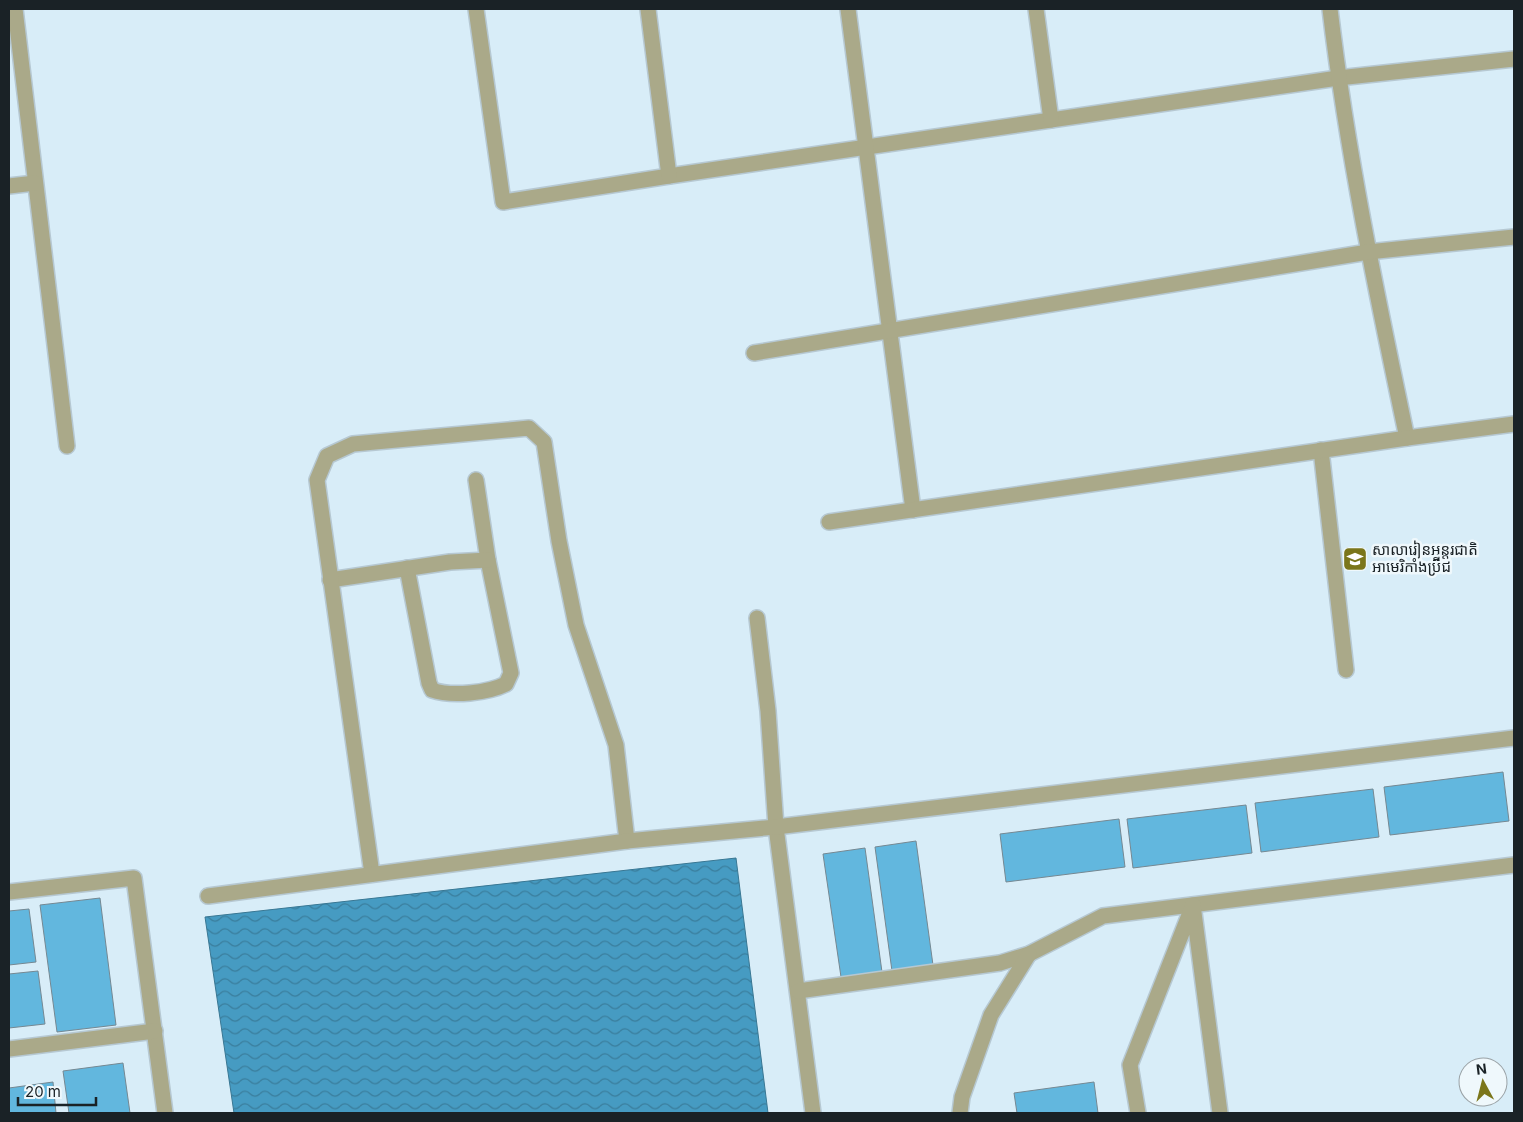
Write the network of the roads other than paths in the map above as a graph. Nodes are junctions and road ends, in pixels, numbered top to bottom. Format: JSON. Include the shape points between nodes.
{"nodes":[{"id":1,"x":15,"y":9,"type":"edge"},
{"id":2,"x":476,"y":9,"type":"edge"},
{"id":3,"x":648,"y":9,"type":"edge"},
{"id":4,"x":848,"y":9,"type":"edge"},
{"id":5,"x":1036,"y":9,"type":"edge"},
{"id":6,"x":1330,"y":9,"type":"edge"},
{"id":7,"x":1514,"y":58,"type":"edge"},
{"id":8,"x":1338,"y":78,"type":"junction"},
{"id":9,"x":1051,"y":120,"type":"junction"},
{"id":10,"x":866,"y":147,"type":"junction"},
{"id":11,"x":669,"y":176,"type":"junction"},
{"id":12,"x":35,"y":183,"type":"junction"},
{"id":13,"x":9,"y":186,"type":"edge"},
{"id":14,"x":1514,"y":237,"type":"edge"},
{"id":15,"x":1368,"y":252,"type":"junction"},
{"id":16,"x":889,"y":330,"type":"junction"},
{"id":17,"x":754,"y":353,"type":"dead end"},
{"id":18,"x":1514,"y":424,"type":"edge"},
{"id":19,"x":1407,"y":438,"type":"junction"},
{"id":20,"x":67,"y":446,"type":"dead end"},
{"id":21,"x":1321,"y":450,"type":"junction"},
{"id":22,"x":476,"y":480,"type":"dead end"},
{"id":23,"x":913,"y":510,"type":"junction"},
{"id":24,"x":829,"y":522,"type":"dead end"},
{"id":25,"x":488,"y":560,"type":"junction"},
{"id":26,"x":407,"y":568,"type":"junction"},
{"id":27,"x":330,"y":580,"type":"junction"},
{"id":28,"x":757,"y":618,"type":"dead end"},
{"id":29,"x":1346,"y":670,"type":"dead end"},
{"id":30,"x":1514,"y":738,"type":"edge"},
{"id":31,"x":776,"y":827,"type":"junction"},
{"id":32,"x":627,"y":841,"type":"junction"},
{"id":33,"x":1514,"y":865,"type":"edge"},
{"id":34,"x":372,"y":874,"type":"junction"},
{"id":35,"x":9,"y":892,"type":"edge"},
{"id":36,"x":208,"y":896,"type":"dead end"},
{"id":37,"x":1193,"y":905,"type":"junction"},
{"id":38,"x":1029,"y":954,"type":"junction"},
{"id":39,"x":798,"y":991,"type":"junction"},
{"id":40,"x":154,"y":1031,"type":"junction"},
{"id":41,"x":9,"y":1049,"type":"edge"},
{"id":42,"x":165,"y":1113,"type":"edge"},
{"id":43,"x":813,"y":1113,"type":"edge"},
{"id":44,"x":960,"y":1113,"type":"edge"},
{"id":45,"x":1138,"y":1113,"type":"edge"},
{"id":46,"x":1213,"y":1113,"type":"edge"},
{"id":47,"x":1220,"y":1113,"type":"edge"}],
"edges":[{"from":1,"to":12,"type":"street"},
{"from":2,"to":11,"type":"street","via":[[503,202]]},
{"from":3,"to":11,"type":"street"},
{"from":4,"to":10,"type":"street"},
{"from":5,"to":9,"type":"street"},
{"from":6,"to":8,"type":"street"},
{"from":7,"to":8,"type":"street"},
{"from":8,"to":9,"type":"street"},
{"from":8,"to":15,"type":"street"},
{"from":9,"to":10,"type":"street"},
{"from":10,"to":11,"type":"street"},
{"from":10,"to":16,"type":"street"},
{"from":12,"to":13,"type":"street"},
{"from":12,"to":20,"type":"street"},
{"from":14,"to":15,"type":"street"},
{"from":15,"to":16,"type":"street"},
{"from":15,"to":19,"type":"street"},
{"from":16,"to":17,"type":"street"},
{"from":16,"to":23,"type":"street"},
{"from":18,"to":19,"type":"street"},
{"from":19,"to":21,"type":"street"},
{"from":21,"to":23,"type":"street"},
{"from":21,"to":29,"type":"street"},
{"from":22,"to":25,"type":"street"},
{"from":23,"to":24,"type":"street"},
{"from":25,"to":26,"type":"street"},
{"from":25,"to":26,"type":"street","via":[[511,673],[506,684],[495,690],[456,693],[432,690]]},
{"from":26,"to":27,"type":"street"},
{"from":27,"to":32,"type":"street","via":[[316,480],[327,456],[353,444],[529,428],[544,442],[576,625],[616,745]]},
{"from":27,"to":34,"type":"street"},
{"from":28,"to":31,"type":"street","via":[[768,711]]},
{"from":30,"to":31,"type":"street"},
{"from":31,"to":32,"type":"street"},
{"from":31,"to":39,"type":"street"},
{"from":32,"to":34,"type":"street"},
{"from":33,"to":37,"type":"street"},
{"from":34,"to":36,"type":"street"},
{"from":35,"to":40,"type":"street","via":[[134,878]]},
{"from":37,"to":38,"type":"street","via":[[1102,916]]},
{"from":37,"to":45,"type":"street","via":[[1130,1066]]},
{"from":37,"to":47,"type":"street"},
{"from":38,"to":39,"type":"street","via":[[1000,963]]},
{"from":38,"to":44,"type":"street","via":[[991,1015],[962,1097]]},
{"from":39,"to":43,"type":"street"},
{"from":40,"to":41,"type":"street"},
{"from":40,"to":42,"type":"street"},
{"from":46,"to":47,"type":"street"}]}
